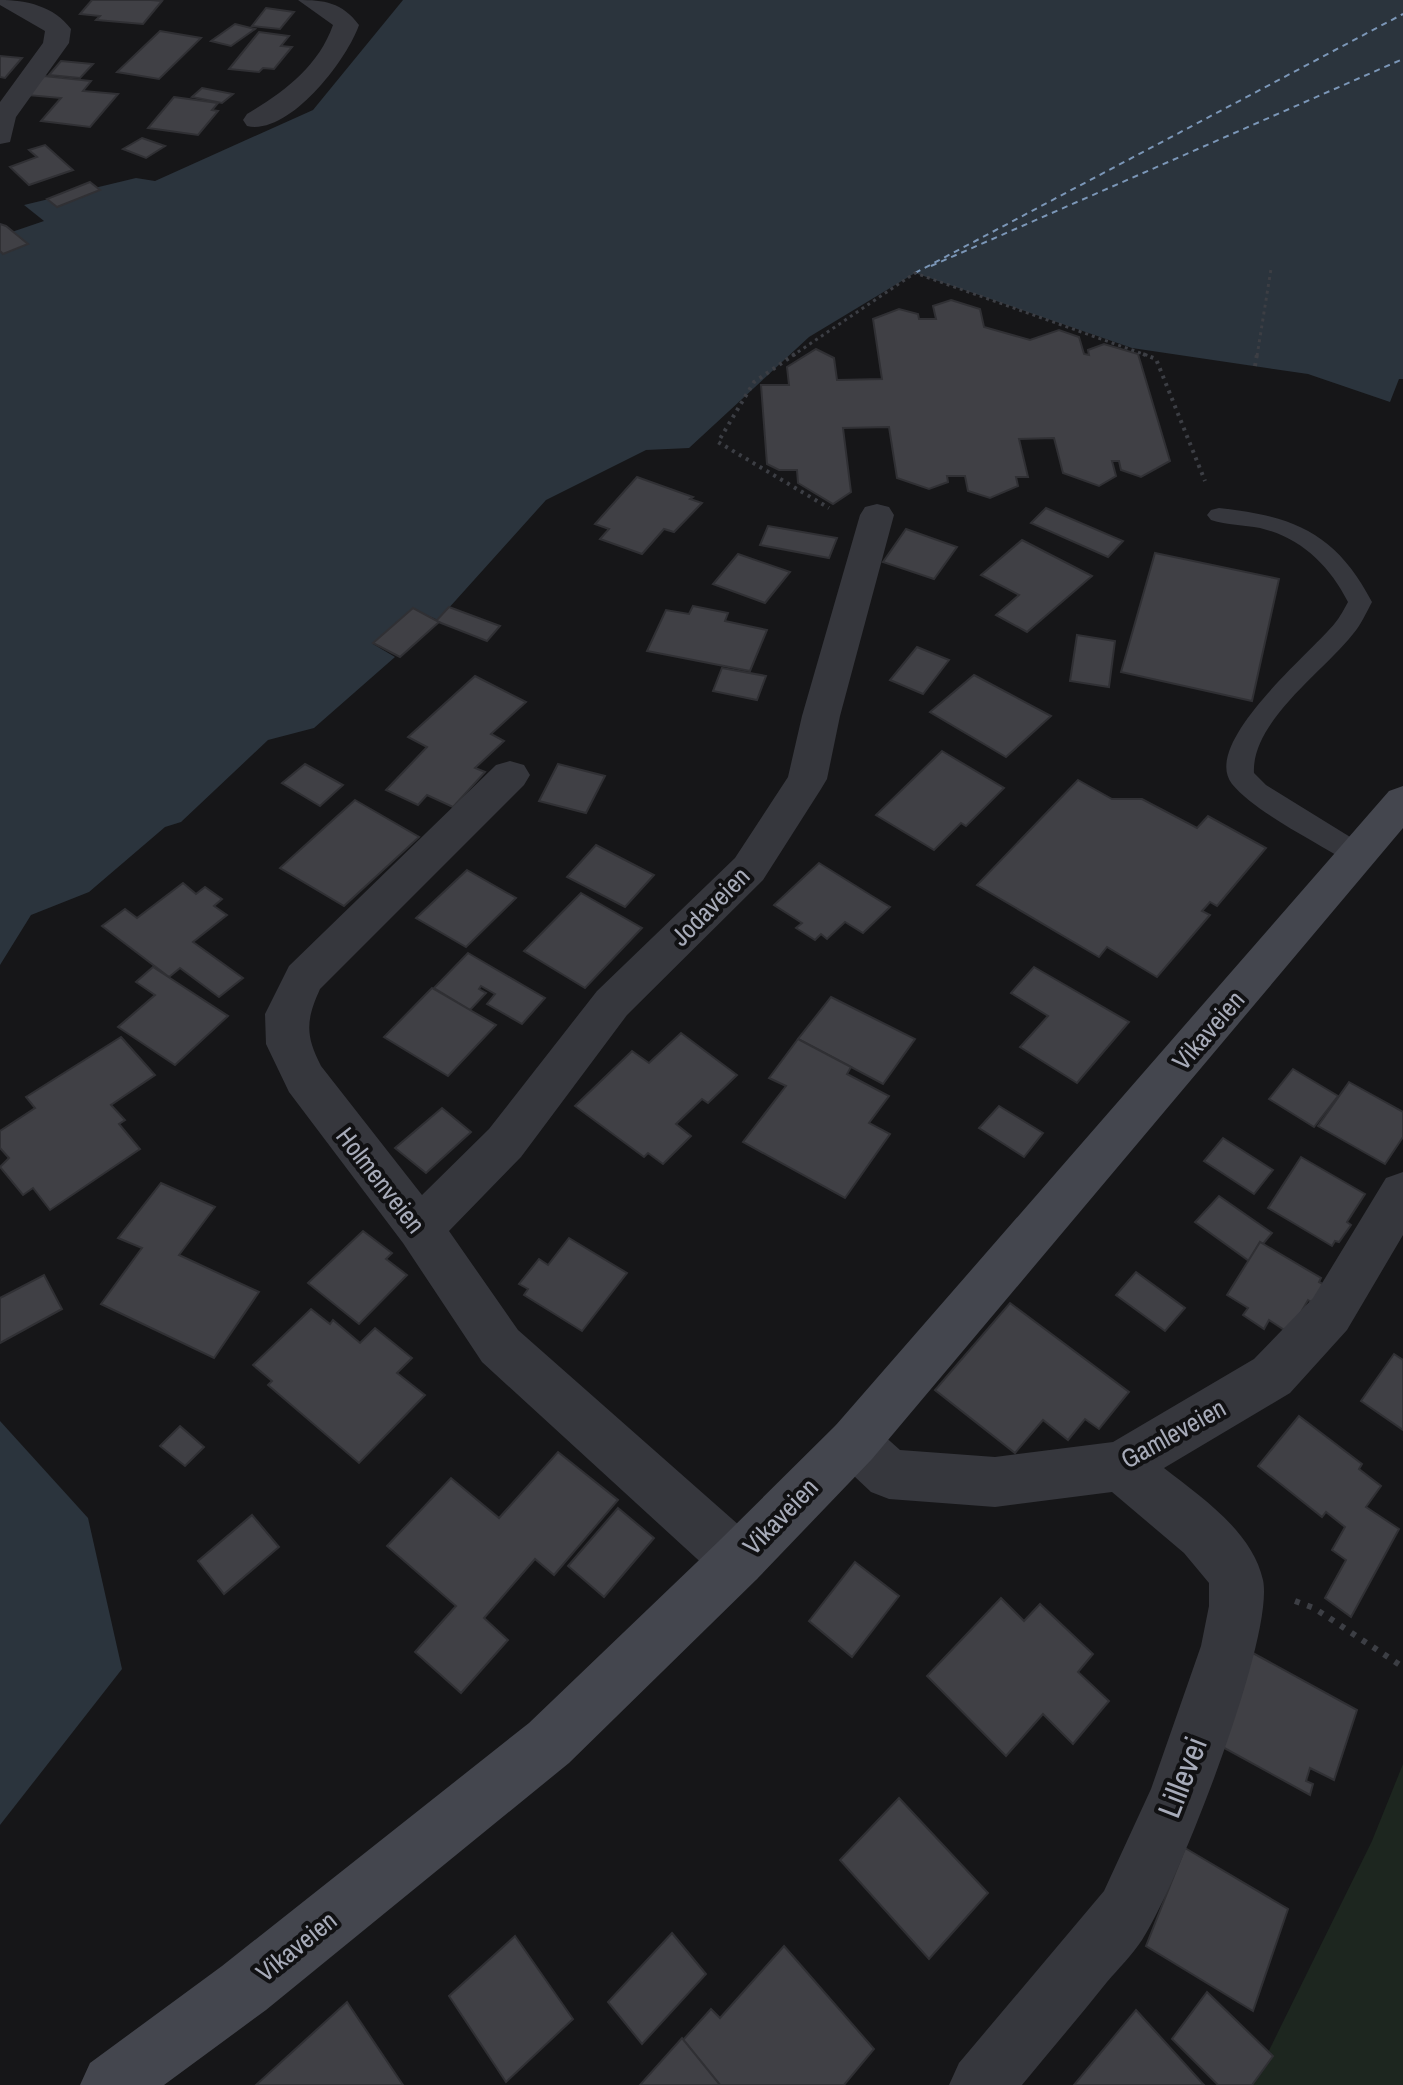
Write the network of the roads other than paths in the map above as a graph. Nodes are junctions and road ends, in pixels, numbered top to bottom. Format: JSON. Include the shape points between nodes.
{"nodes":[{"id":1,"x":0,"y":0,"type":"edge"},
{"id":2,"x":9,"y":0,"type":"edge"},
{"id":3,"x":356,"y":0,"type":"edge"},
{"id":4,"x":316,"y":4,"type":"edge"},
{"id":5,"x":0,"y":20,"type":"edge"},
{"id":6,"x":257,"y":120,"type":"dead end"},
{"id":7,"x":0,"y":136,"type":"edge"},
{"id":8,"x":877,"y":515,"type":"road end"},
{"id":9,"x":1219,"y":515,"type":"road end"},
{"id":10,"x":510,"y":775,"type":"dead end"},
{"id":11,"x":1403,"y":801,"type":"edge"},
{"id":12,"x":1358,"y":855,"type":"junction"},
{"id":13,"x":1403,"y":1192,"type":"edge"},
{"id":14,"x":420,"y":1228,"type":"junction"},
{"id":15,"x":854,"y":1442,"type":"junction"},
{"id":16,"x":1120,"y":1466,"type":"junction"},
{"id":17,"x":738,"y":1560,"type":"junction"},
{"id":18,"x":112,"y":2085,"type":"edge"},
{"id":19,"x":981,"y":2085,"type":"edge"}],
"edges":[{"from":1,"to":5,"type":"street"},
{"from":2,"to":7,"type":"street","via":[[58,29],[56,43],[3,117]]},
{"from":3,"to":4,"type":"street","via":[[348,5]]},
{"from":4,"to":6,"type":"street","via":[[339,14],[346,25],[341,46],[308,82]]},
{"from":8,"to":14,"type":"street","name":"Jodaveien","via":[[807,779],[749,869],[612,1003],[505,1143]]},
{"from":9,"to":12,"type":"lane","via":[[1255,518],[1296,531],[1325,550],[1349,576],[1360,602],[1346,627],[1266,711],[1240,756],[1241,776],[1257,792]]},
{"from":10,"to":14,"type":"street","name":"Holmenveien","via":[[304,978],[287,1014],[288,1044],[305,1079]]},
{"from":11,"to":12,"type":"main road","name":"Vikaveien"},
{"from":12,"to":15,"type":"main road","name":"Vikaveien"},
{"from":13,"to":16,"type":"street","name":"Gamleveien","via":[[1330,1314],[1272,1376]]},
{"from":14,"to":17,"type":"street","name":"Holmenveien","via":[[500,1346]]},
{"from":15,"to":16,"type":"street","name":"Gamleveien","via":[[889,1474],[995,1482]]},
{"from":15,"to":17,"type":"main road","name":"Vikaveien"},
{"from":16,"to":19,"type":"street","name":"Lillevei","via":[[1227,1561],[1236,1580],[1239,1608],[1187,1772],[1124,1914]]},
{"from":17,"to":18,"type":"main road","name":"Vikaveien","via":[[549,1743],[244,1988]]}]}
